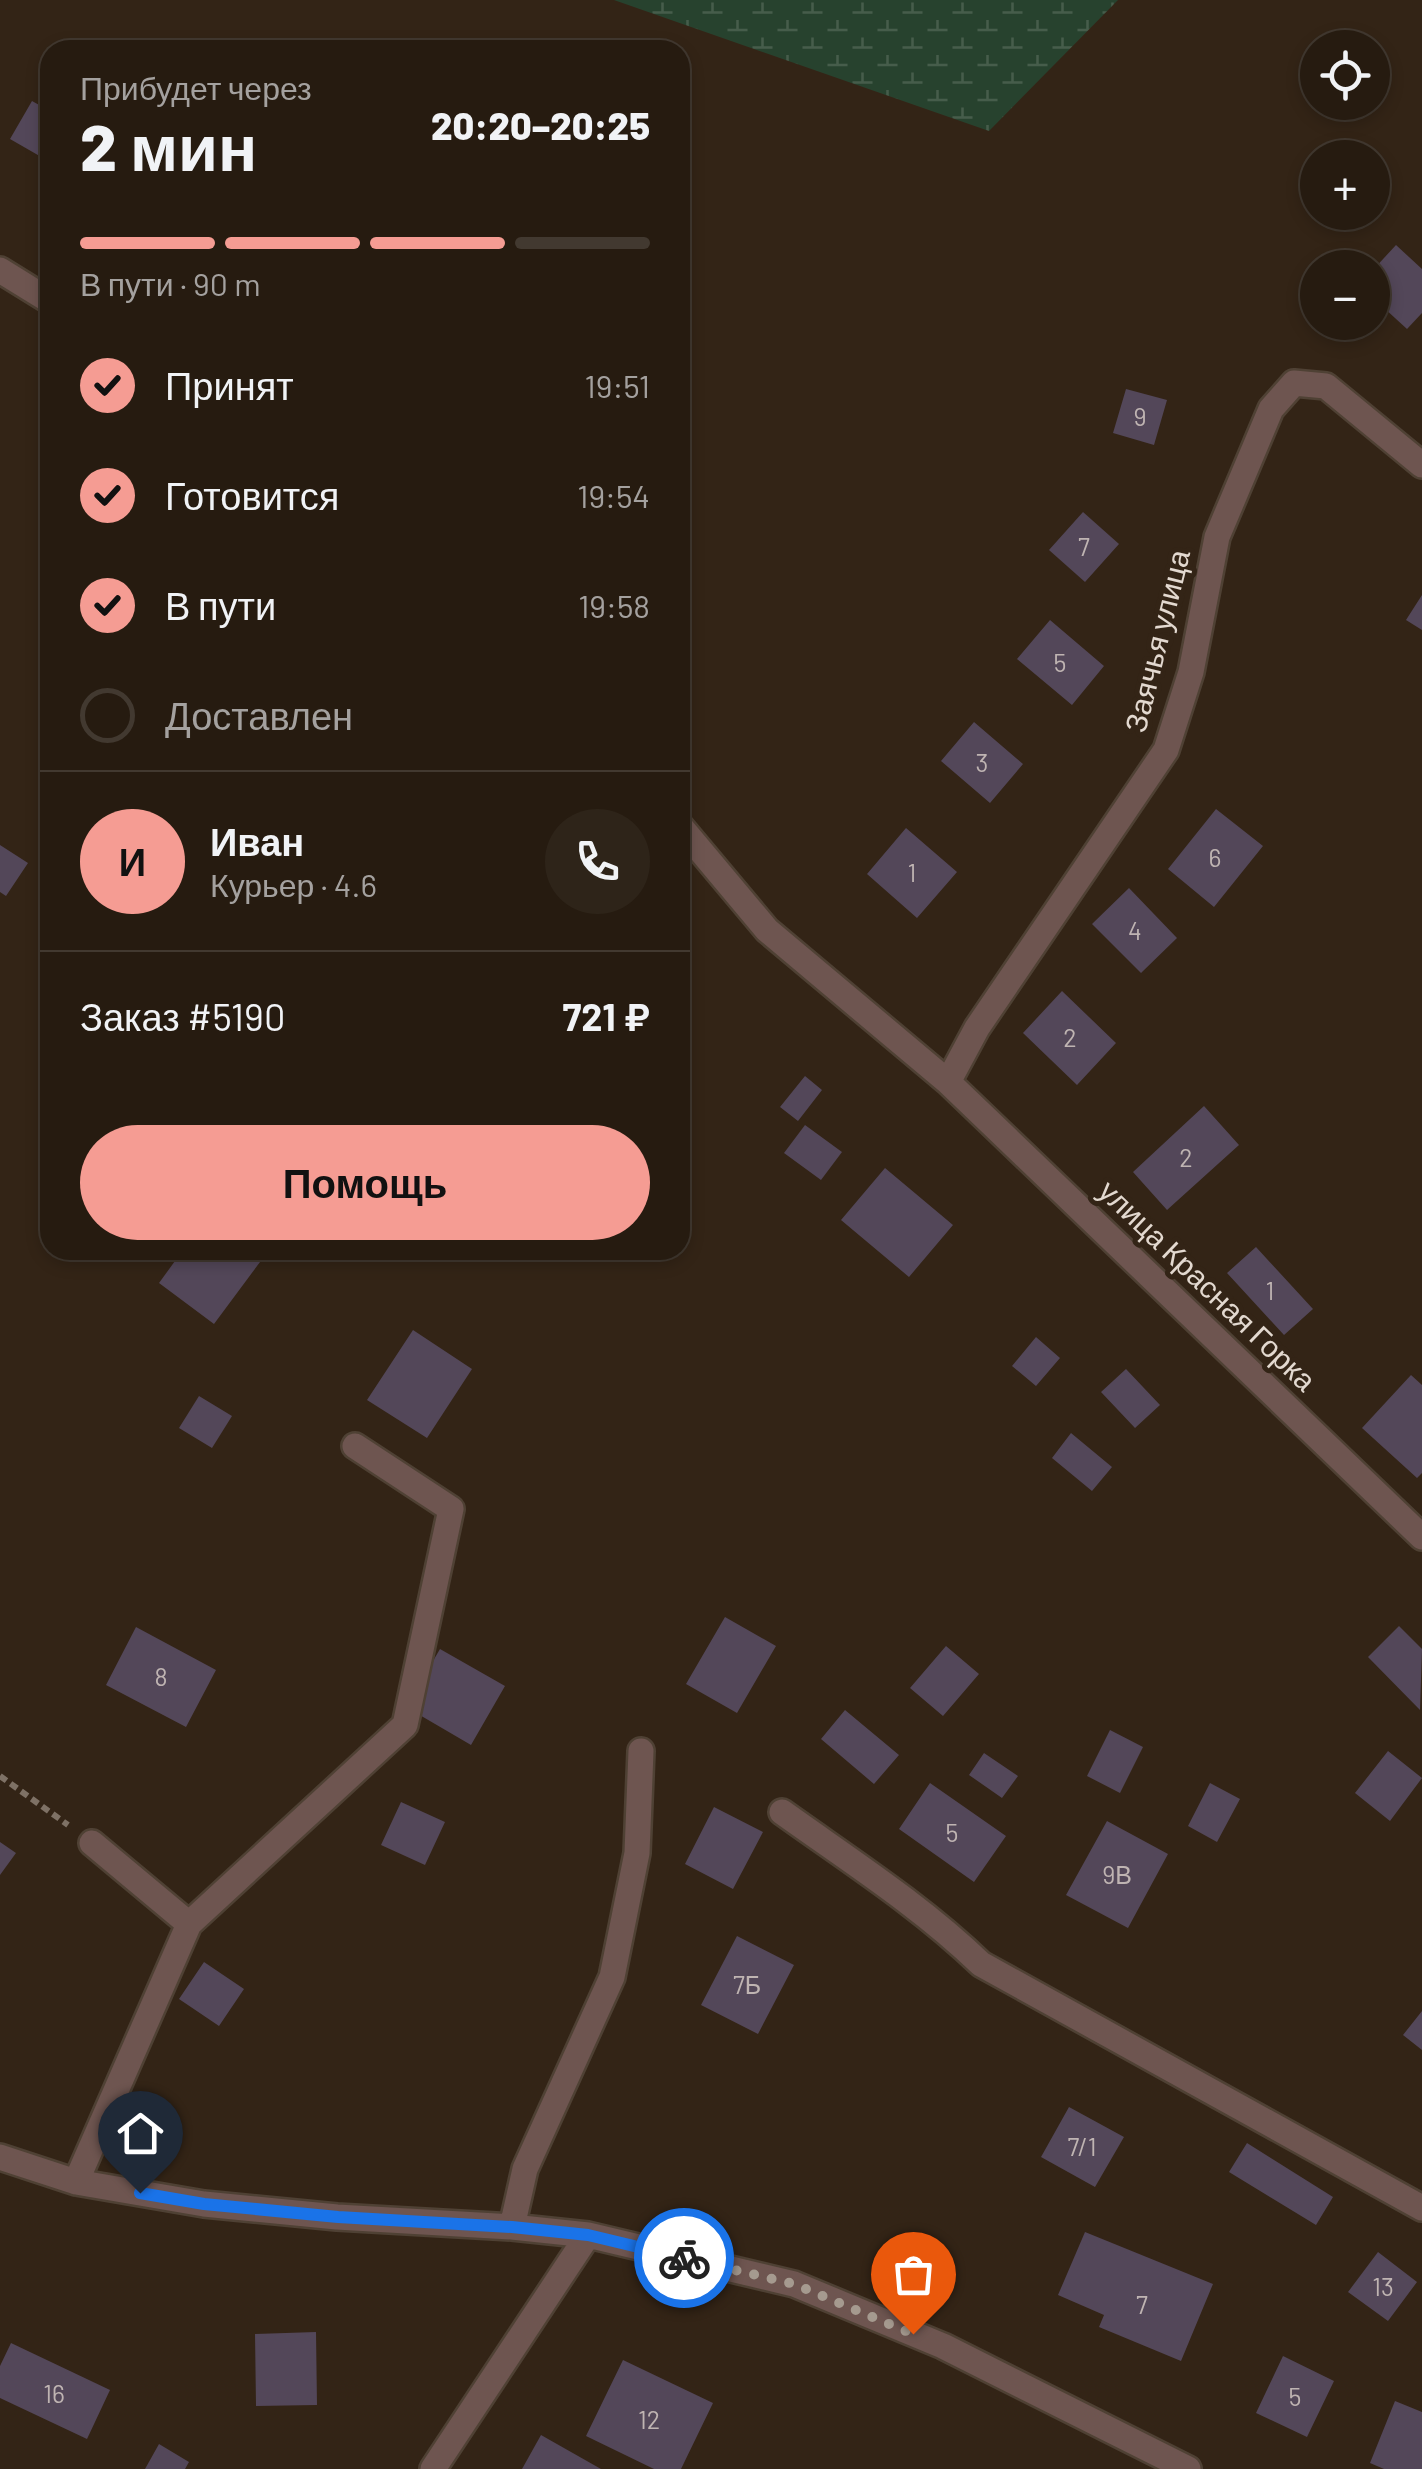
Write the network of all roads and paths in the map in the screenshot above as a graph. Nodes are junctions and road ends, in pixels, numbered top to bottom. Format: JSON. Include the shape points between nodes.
{"nodes":[{"id":1,"x":0,"y":270,"type":"edge"},
{"id":2,"x":40,"y":295,"type":"edge"},
{"id":3,"x":1422,"y":465,"type":"edge"},
{"id":4,"x":690,"y":838,"type":"edge"},
{"id":5,"x":948,"y":1082,"type":"junction"},
{"id":6,"x":355,"y":1446,"type":"dead end"},
{"id":7,"x":1422,"y":1537,"type":"edge"},
{"id":8,"x":642,"y":1750,"type":"dead end"},
{"id":9,"x":0,"y":1776,"type":"edge"},
{"id":10,"x":782,"y":1812,"type":"dead end"},
{"id":11,"x":92,"y":1843,"type":"joint"},
{"id":12,"x":189,"y":1924,"type":"junction"},
{"id":13,"x":0,"y":2157,"type":"edge"},
{"id":14,"x":76,"y":2182,"type":"junction"},
{"id":15,"x":1422,"y":2208,"type":"edge"},
{"id":16,"x":512,"y":2227,"type":"junction"},
{"id":17,"x":588,"y":2235,"type":"junction"},
{"id":18,"x":433,"y":2469,"type":"edge"},
{"id":19,"x":1188,"y":2469,"type":"edge"}],
"edges":[{"from":1,"to":2,"type":"street"},
{"from":3,"to":5,"type":"street","name":"Заячья улица","via":[[1326,386],[1294,384],[1271,410],[1217,537],[1191,672],[1166,750],[977,1028]]},
{"from":4,"to":5,"type":"street","name":"улица Красная Горка","via":[[767,930]]},
{"from":5,"to":7,"type":"street","name":"улица Красная Горка"},
{"from":6,"to":12,"type":"street","via":[[451,1509],[406,1725]]},
{"from":8,"to":16,"type":"street","via":[[636,1853],[612,1977],[524,2169]]},
{"from":9,"to":11,"type":"path"},
{"from":10,"to":15,"type":"street","via":[[981,1964]]},
{"from":11,"to":12,"type":"street"},
{"from":12,"to":14,"type":"street"},
{"from":13,"to":14,"type":"street"},
{"from":14,"to":16,"type":"street","via":[[223,2206]]},
{"from":16,"to":17,"type":"street"},
{"from":17,"to":18,"type":"street"},
{"from":17,"to":19,"type":"street","via":[[794,2284],[943,2346]]}]}
